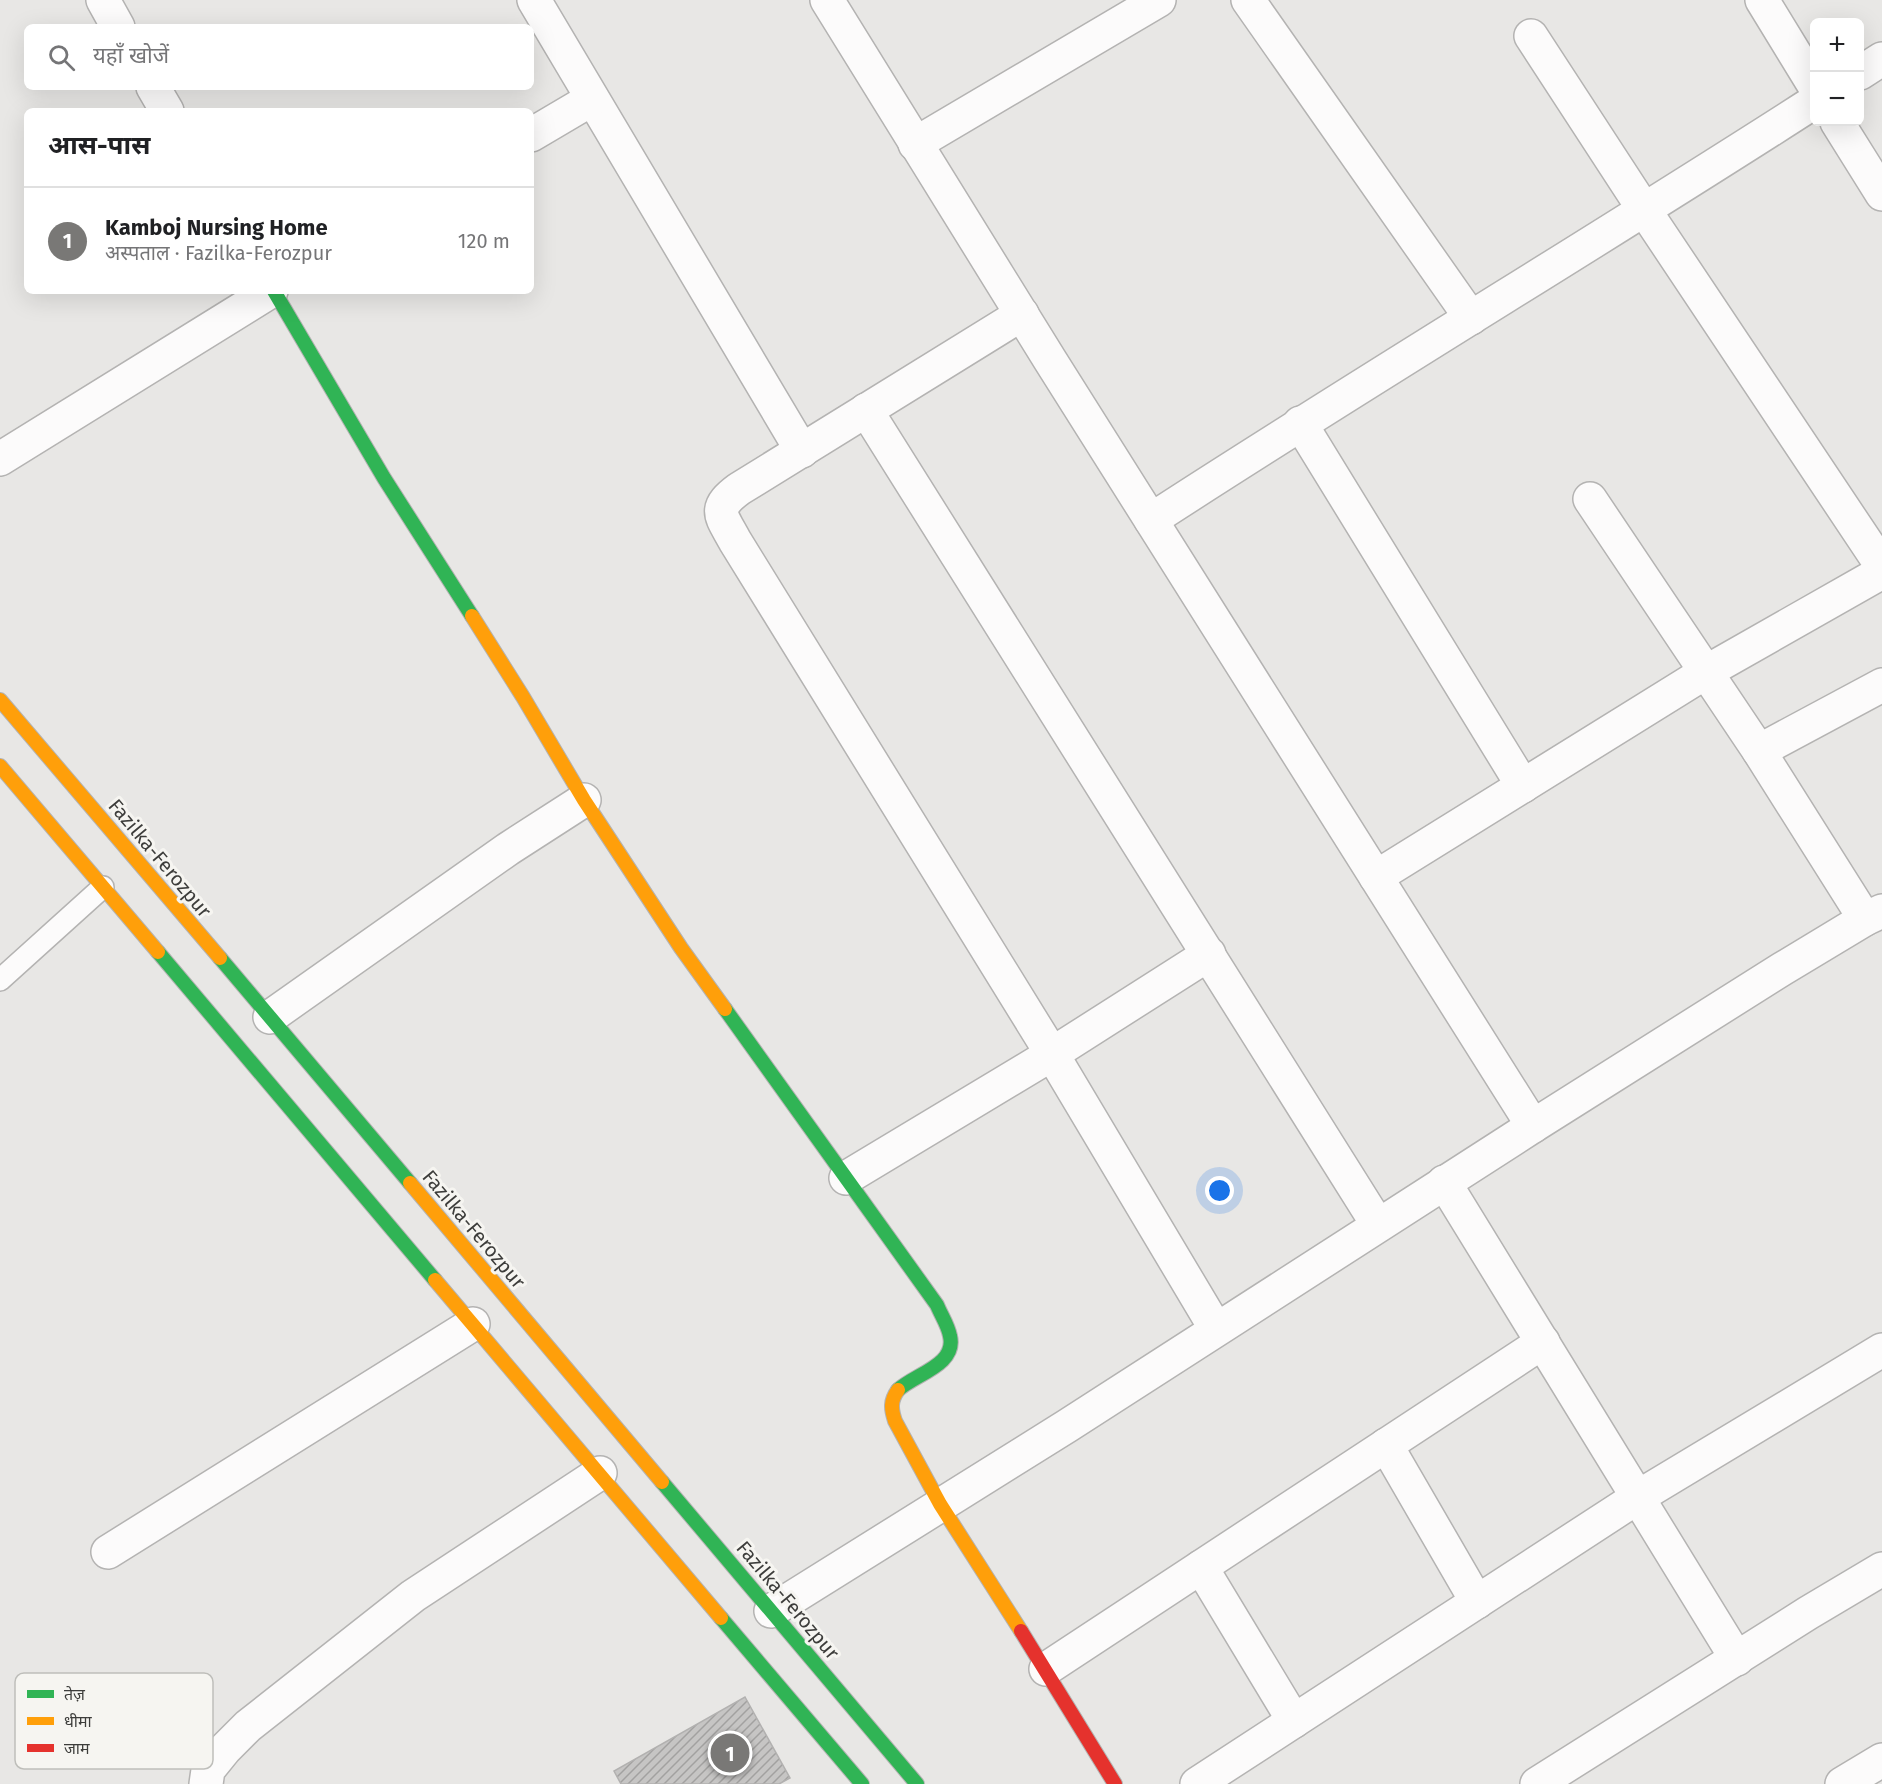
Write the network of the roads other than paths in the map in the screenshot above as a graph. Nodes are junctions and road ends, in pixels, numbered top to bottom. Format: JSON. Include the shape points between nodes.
{"nodes":[{"id":1,"x":103,"y":0,"type":"edge"},
{"id":2,"x":534,"y":0,"type":"edge"},
{"id":3,"x":827,"y":0,"type":"edge"},
{"id":4,"x":1159,"y":0,"type":"edge"},
{"id":5,"x":1248,"y":0,"type":"edge"},
{"id":6,"x":1762,"y":0,"type":"edge"},
{"id":7,"x":1122,"y":9,"type":"edge"},
{"id":8,"x":116,"y":24,"type":"edge"},
{"id":9,"x":1531,"y":36,"type":"dead end"},
{"id":10,"x":1882,"y":59,"type":"edge"},
{"id":11,"x":1862,"y":72,"type":"edge"},
{"id":12,"x":1810,"y":77,"type":"edge"},
{"id":13,"x":155,"y":90,"type":"edge"},
{"id":14,"x":592,"y":99,"type":"junction"},
{"id":15,"x":1810,"y":105,"type":"edge"},
{"id":16,"x":165,"y":108,"type":"edge"},
{"id":17,"x":1840,"y":126,"type":"edge"},
{"id":18,"x":534,"y":133,"type":"edge"},
{"id":19,"x":915,"y":144,"type":"junction"},
{"id":20,"x":1882,"y":194,"type":"edge"},
{"id":21,"x":1645,"y":211,"type":"junction"},
{"id":22,"x":267,"y":294,"type":"edge"},
{"id":23,"x":274,"y":294,"type":"edge"},
{"id":24,"x":1022,"y":314,"type":"junction"},
{"id":25,"x":1471,"y":318,"type":"junction"},
{"id":26,"x":866,"y":410,"type":"junction"},
{"id":27,"x":1300,"y":423,"type":"junction"},
{"id":28,"x":802,"y":451,"type":"junction"},
{"id":29,"x":0,"y":459,"type":"edge"},
{"id":30,"x":1590,"y":499,"type":"dead end"},
{"id":31,"x":1151,"y":520,"type":"junction"},
{"id":32,"x":1882,"y":566,"type":"edge"},
{"id":33,"x":1882,"y":572,"type":"edge"},
{"id":34,"x":1706,"y":672,"type":"junction"},
{"id":35,"x":1882,"y":685,"type":"edge"},
{"id":36,"x":0,"y":700,"type":"edge"},
{"id":37,"x":1759,"y":751,"type":"junction"},
{"id":38,"x":0,"y":766,"type":"edge"},
{"id":39,"x":1523,"y":786,"type":"junction"},
{"id":40,"x":584,"y":800,"type":"junction"},
{"id":41,"x":1376,"y":877,"type":"junction"},
{"id":42,"x":103,"y":887,"type":"junction"},
{"id":43,"x":1874,"y":915,"type":"edge"},
{"id":44,"x":1209,"y":954,"type":"junction"},
{"id":45,"x":0,"y":980,"type":"edge"},
{"id":46,"x":270,"y":1017,"type":"junction"},
{"id":47,"x":1052,"y":1054,"type":"junction"},
{"id":48,"x":1533,"y":1126,"type":"junction"},
{"id":49,"x":846,"y":1178,"type":"junction"},
{"id":50,"x":1444,"y":1182,"type":"junction"},
{"id":51,"x":1378,"y":1225,"type":"junction"},
{"id":52,"x":474,"y":1324,"type":"junction"},
{"id":53,"x":1216,"y":1329,"type":"junction"},
{"id":54,"x":1543,"y":1342,"type":"junction"},
{"id":55,"x":1882,"y":1350,"type":"edge"},
{"id":56,"x":1386,"y":1445,"type":"junction"},
{"id":57,"x":600,"y":1473,"type":"junction"},
{"id":58,"x":1638,"y":1497,"type":"junction"},
{"id":59,"x":940,"y":1504,"type":"junction"},
{"id":60,"x":108,"y":1552,"type":"dead end"},
{"id":61,"x":1201,"y":1567,"type":"junction"},
{"id":62,"x":1882,"y":1569,"type":"edge"},
{"id":63,"x":1477,"y":1602,"type":"junction"},
{"id":64,"x":771,"y":1611,"type":"junction"},
{"id":65,"x":1737,"y":1659,"type":"junction"},
{"id":66,"x":1046,"y":1669,"type":"junction"},
{"id":67,"x":1294,"y":1721,"type":"junction"},
{"id":68,"x":1882,"y":1760,"type":"edge"},
{"id":69,"x":213,"y":1764,"type":"edge"},
{"id":70,"x":209,"y":1769,"type":"edge"},
{"id":71,"x":206,"y":1784,"type":"edge"},
{"id":72,"x":862,"y":1784,"type":"edge"},
{"id":73,"x":917,"y":1784,"type":"edge"},
{"id":74,"x":1115,"y":1784,"type":"edge"},
{"id":75,"x":1197,"y":1784,"type":"edge"},
{"id":76,"x":1537,"y":1784,"type":"edge"},
{"id":77,"x":1842,"y":1784,"type":"edge"}],
"edges":[{"from":1,"to":8,"type":"street"},
{"from":2,"to":14,"type":"street"},
{"from":3,"to":19,"type":"street"},
{"from":4,"to":7,"type":"street"},
{"from":5,"to":25,"type":"street"},
{"from":6,"to":12,"type":"street"},
{"from":7,"to":19,"type":"street"},
{"from":9,"to":21,"type":"street"},
{"from":10,"to":11,"type":"street"},
{"from":13,"to":16,"type":"street"},
{"from":14,"to":18,"type":"street"},
{"from":14,"to":28,"type":"street"},
{"from":15,"to":21,"type":"street"},
{"from":17,"to":20,"type":"street"},
{"from":19,"to":24,"type":"street"},
{"from":21,"to":25,"type":"street"},
{"from":21,"to":32,"type":"street"},
{"from":22,"to":29,"type":"street"},
{"from":23,"to":40,"type":"main road"},
{"from":24,"to":26,"type":"street"},
{"from":24,"to":31,"type":"street"},
{"from":25,"to":27,"type":"street"},
{"from":26,"to":28,"type":"street"},
{"from":26,"to":44,"type":"street"},
{"from":27,"to":31,"type":"street"},
{"from":27,"to":39,"type":"street"},
{"from":28,"to":47,"type":"street","via":[[726,499],[721,511],[724,519]]},
{"from":30,"to":34,"type":"street"},
{"from":31,"to":41,"type":"street"},
{"from":33,"to":34,"type":"street"},
{"from":34,"to":37,"type":"street"},
{"from":34,"to":39,"type":"street"},
{"from":35,"to":37,"type":"street"},
{"from":36,"to":46,"type":"main road","name":"Fazilka-Ferozpur"},
{"from":37,"to":43,"type":"street"},
{"from":38,"to":42,"type":"main road"},
{"from":39,"to":41,"type":"street"},
{"from":40,"to":46,"type":"street"},
{"from":40,"to":49,"type":"main road","via":[[681,948]]},
{"from":41,"to":48,"type":"street"},
{"from":42,"to":45,"type":"lane"},
{"from":42,"to":52,"type":"main road"},
{"from":43,"to":48,"type":"street"},
{"from":44,"to":47,"type":"street"},
{"from":44,"to":51,"type":"street"},
{"from":46,"to":64,"type":"main road","name":"Fazilka-Ferozpur"},
{"from":47,"to":49,"type":"street"},
{"from":47,"to":53,"type":"street"},
{"from":48,"to":50,"type":"street"},
{"from":49,"to":59,"type":"main road","via":[[937,1305],[948,1330],[948,1355],[903,1385],[891,1407]]},
{"from":50,"to":51,"type":"street"},
{"from":50,"to":54,"type":"street"},
{"from":51,"to":53,"type":"street"},
{"from":52,"to":57,"type":"main road"},
{"from":52,"to":60,"type":"street"},
{"from":53,"to":59,"type":"street"},
{"from":54,"to":56,"type":"street"},
{"from":54,"to":58,"type":"street"},
{"from":55,"to":58,"type":"street"},
{"from":56,"to":61,"type":"street"},
{"from":56,"to":63,"type":"street"},
{"from":57,"to":69,"type":"street","via":[[413,1596],[248,1726]]},
{"from":57,"to":72,"type":"main road"},
{"from":58,"to":63,"type":"street"},
{"from":58,"to":65,"type":"street"},
{"from":59,"to":64,"type":"street"},
{"from":59,"to":66,"type":"main road"},
{"from":61,"to":66,"type":"street"},
{"from":61,"to":67,"type":"street"},
{"from":62,"to":65,"type":"street"},
{"from":63,"to":67,"type":"street"},
{"from":64,"to":73,"type":"main road","name":"Fazilka-Ferozpur"},
{"from":65,"to":76,"type":"street"},
{"from":66,"to":74,"type":"main road"},
{"from":67,"to":75,"type":"street"},
{"from":68,"to":77,"type":"street"},
{"from":70,"to":71,"type":"street"}]}
